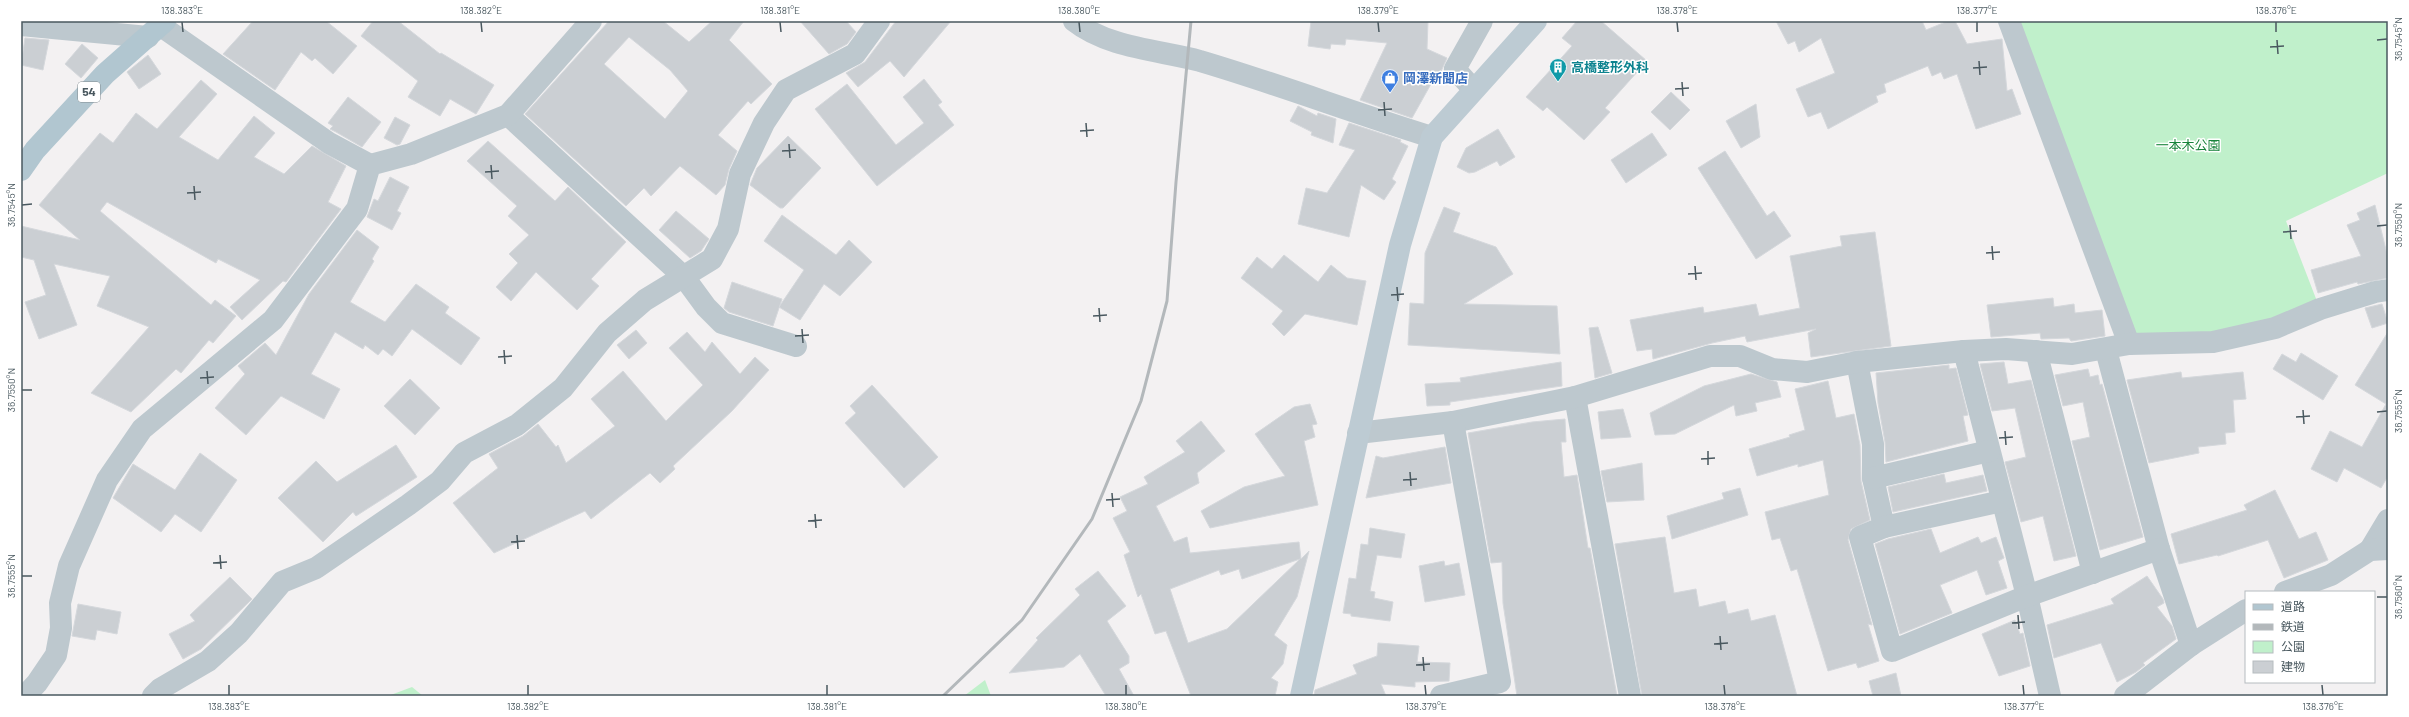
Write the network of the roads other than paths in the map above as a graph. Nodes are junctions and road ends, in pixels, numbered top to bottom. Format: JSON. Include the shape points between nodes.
{"nodes":[{"id":1,"x":591,"y":21,"type":"edge"},
{"id":2,"x":879,"y":21,"type":"edge"},
{"id":3,"x":1074,"y":21,"type":"edge"},
{"id":4,"x":1482,"y":21,"type":"edge"},
{"id":5,"x":1536,"y":21,"type":"edge"},
{"id":6,"x":2009,"y":21,"type":"edge"},
{"id":7,"x":21,"y":25,"type":"edge"},
{"id":8,"x":158,"y":28,"type":"edge"},
{"id":9,"x":1473,"y":89,"type":"junction"},
{"id":10,"x":508,"y":114,"type":"junction"},
{"id":11,"x":1432,"y":137,"type":"junction"},
{"id":12,"x":370,"y":165,"type":"junction"},
{"id":13,"x":21,"y":170,"type":"edge"},
{"id":14,"x":684,"y":277,"type":"junction"},
{"id":15,"x":2388,"y":290,"type":"edge"},
{"id":16,"x":2129,"y":344,"type":"junction"},
{"id":17,"x":796,"y":346,"type":"dead end"},
{"id":18,"x":1964,"y":350,"type":"junction"},
{"id":19,"x":2106,"y":350,"type":"junction"},
{"id":20,"x":2036,"y":351,"type":"junction"},
{"id":21,"x":1857,"y":362,"type":"junction"},
{"id":22,"x":1575,"y":397,"type":"junction"},
{"id":23,"x":1453,"y":422,"type":"junction"},
{"id":24,"x":1358,"y":433,"type":"junction"},
{"id":25,"x":1989,"y":451,"type":"junction"},
{"id":26,"x":1873,"y":478,"type":"junction"},
{"id":27,"x":2002,"y":501,"type":"junction"},
{"id":28,"x":2388,"y":520,"type":"edge"},
{"id":29,"x":1884,"y":527,"type":"junction"},
{"id":30,"x":2159,"y":549,"type":"junction"},
{"id":31,"x":2379,"y":550,"type":"edge"},
{"id":32,"x":2093,"y":573,"type":"junction"},
{"id":33,"x":2288,"y":591,"type":"edge"},
{"id":34,"x":2027,"y":596,"type":"junction"},
{"id":35,"x":2245,"y":611,"type":"edge"},
{"id":36,"x":2192,"y":645,"type":"junction"},
{"id":37,"x":25,"y":696,"type":"edge"},
{"id":38,"x":153,"y":696,"type":"edge"},
{"id":39,"x":1301,"y":696,"type":"edge"},
{"id":40,"x":1441,"y":696,"type":"edge"},
{"id":41,"x":1630,"y":696,"type":"edge"},
{"id":42,"x":2050,"y":696,"type":"edge"},
{"id":43,"x":2125,"y":696,"type":"edge"}],
"edges":[{"from":1,"to":10,"type":"street"},
{"from":2,"to":14,"type":"street","via":[[855,54],[786,90],[764,123],[740,174],[728,229],[712,259]]},
{"from":3,"to":11,"type":"street","via":[[1088,32],[1133,46],[1199,61]]},
{"from":4,"to":9,"type":"street","via":[[1455,70]]},
{"from":5,"to":9,"type":"street"},
{"from":6,"to":16,"type":"street"},
{"from":7,"to":8,"type":"street"},
{"from":8,"to":12,"type":"street","via":[[329,143]]},
{"from":8,"to":13,"type":"main road","number":"54","via":[[105,74],[35,150]]},
{"from":9,"to":11,"type":"street"},
{"from":10,"to":12,"type":"street","via":[[411,154]]},
{"from":10,"to":14,"type":"street"},
{"from":11,"to":24,"type":"street","via":[[1400,245]]},
{"from":12,"to":37,"type":"street","via":[[358,209],[273,320],[142,429],[107,480],[69,566],[60,603],[61,628],[56,655]]},
{"from":14,"to":17,"type":"street","via":[[706,307],[722,322]]},
{"from":14,"to":38,"type":"street","via":[[645,300],[607,333],[564,388],[517,425],[464,453],[440,481],[408,505],[316,568],[282,582],[239,633],[208,661],[160,689]]},
{"from":15,"to":16,"type":"street","via":[[2320,309],[2276,328],[2213,342]]},
{"from":16,"to":19,"type":"street"},
{"from":18,"to":20,"type":"street"},
{"from":18,"to":21,"type":"street"},
{"from":18,"to":25,"type":"street"},
{"from":19,"to":20,"type":"street","via":[[2072,354]]},
{"from":19,"to":30,"type":"street"},
{"from":20,"to":32,"type":"street"},
{"from":21,"to":22,"type":"street","via":[[1807,372],[1772,369],[1740,356],[1710,356]]},
{"from":21,"to":26,"type":"street","via":[[1873,444]]},
{"from":22,"to":23,"type":"street"},
{"from":22,"to":41,"type":"street"},
{"from":23,"to":24,"type":"street"},
{"from":23,"to":40,"type":"street","via":[[1500,682]]},
{"from":24,"to":39,"type":"street"},
{"from":25,"to":26,"type":"street"},
{"from":25,"to":27,"type":"street"},
{"from":26,"to":29,"type":"street"},
{"from":27,"to":29,"type":"street"},
{"from":27,"to":34,"type":"street"},
{"from":28,"to":31,"type":"street"},
{"from":29,"to":34,"type":"street","via":[[1860,536],[1892,651]]},
{"from":30,"to":32,"type":"street"},
{"from":30,"to":36,"type":"street"},
{"from":31,"to":33,"type":"street","via":[[2331,575]]},
{"from":32,"to":34,"type":"street"},
{"from":34,"to":42,"type":"street"},
{"from":35,"to":36,"type":"street"},
{"from":36,"to":43,"type":"street"}]}
